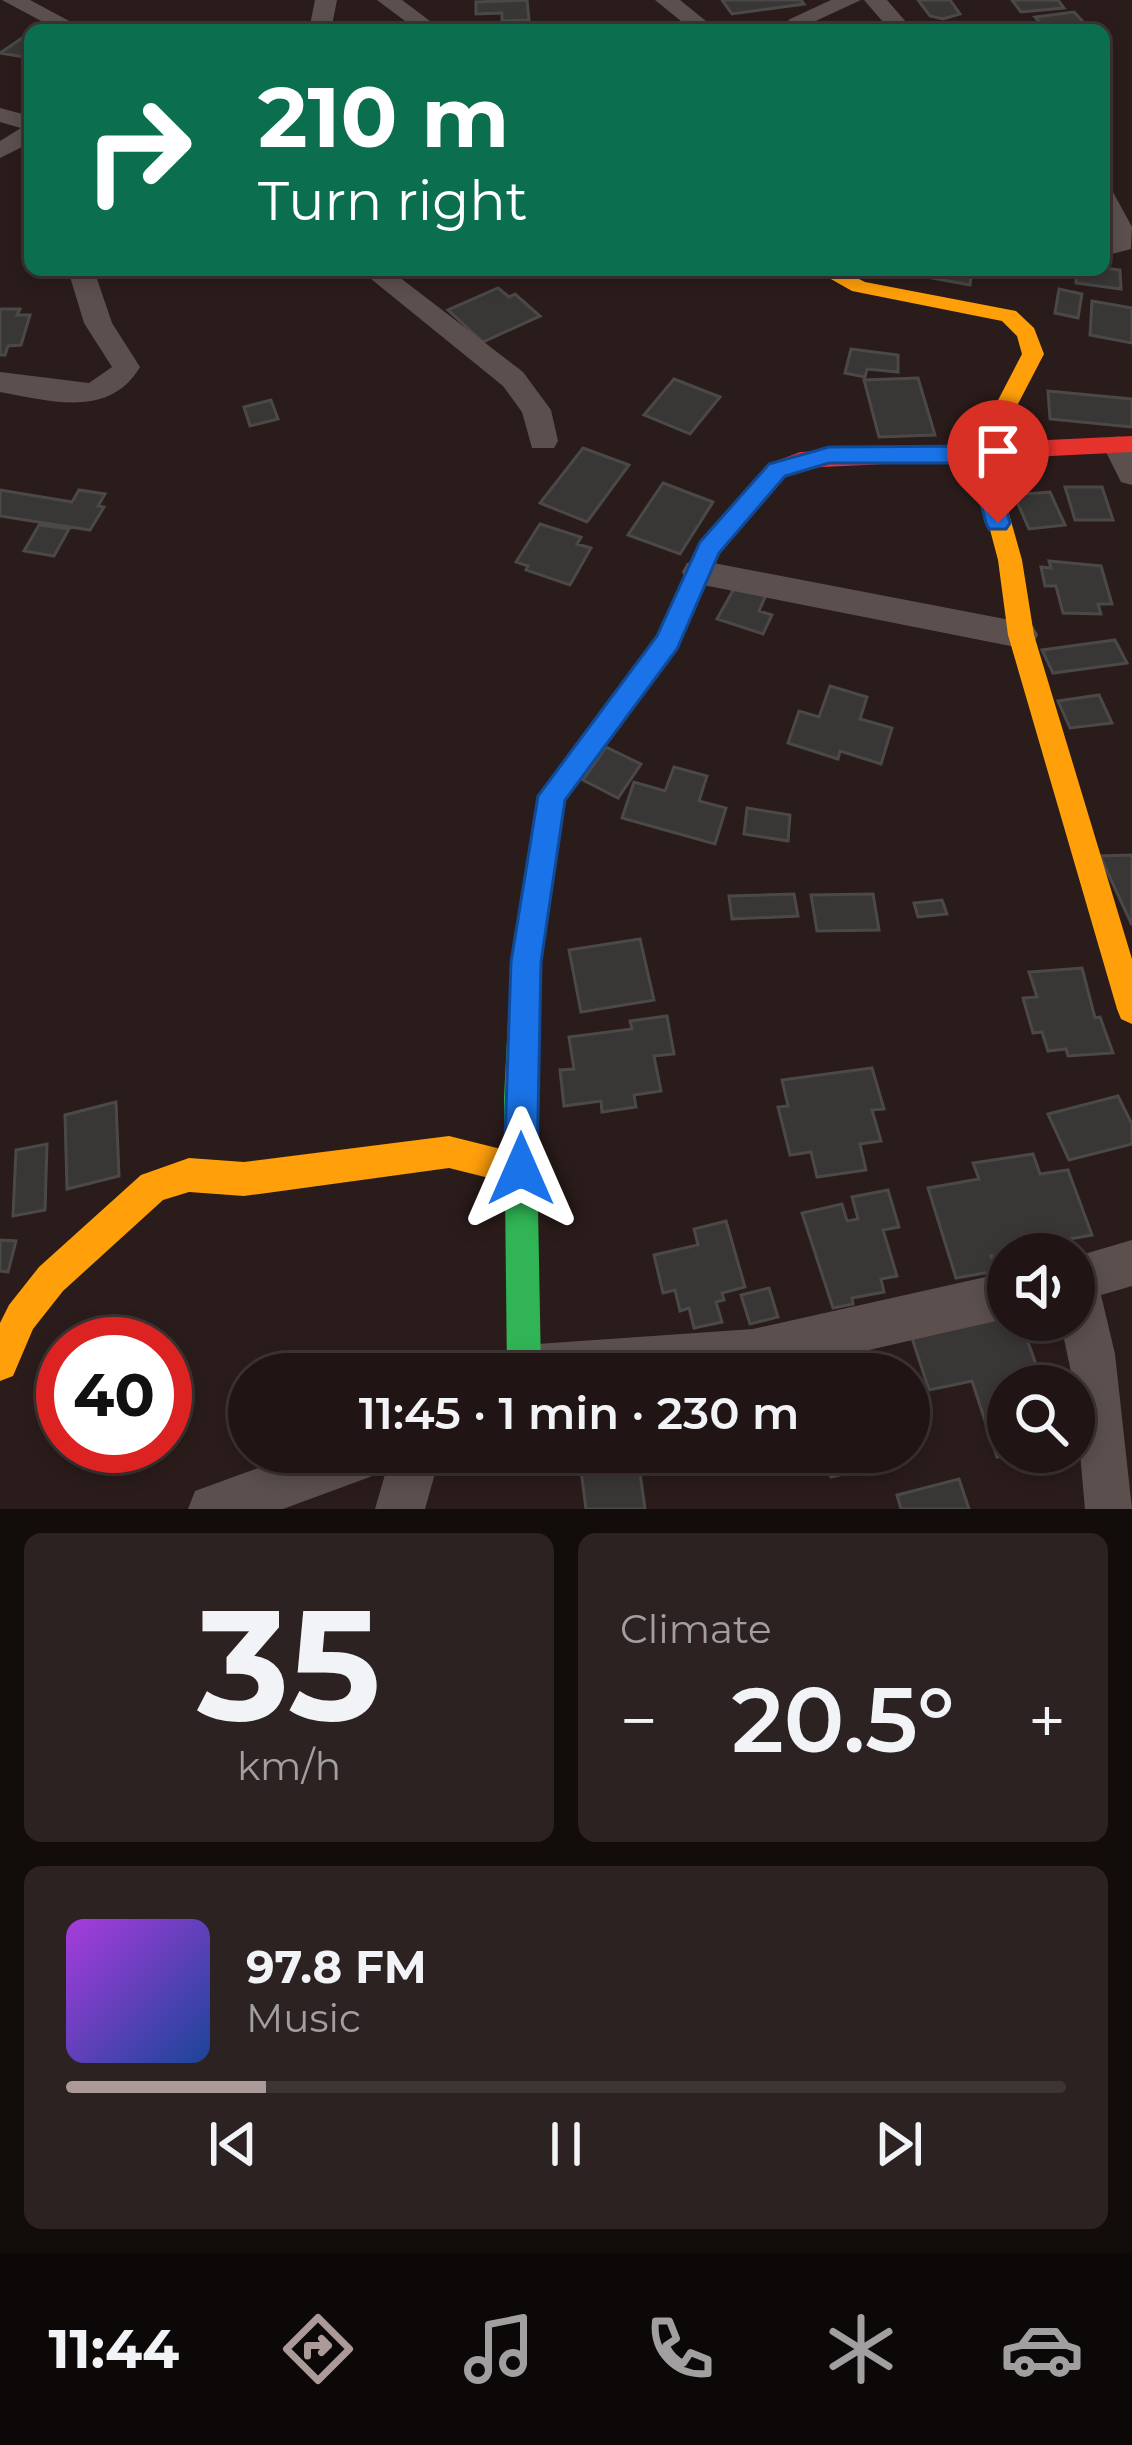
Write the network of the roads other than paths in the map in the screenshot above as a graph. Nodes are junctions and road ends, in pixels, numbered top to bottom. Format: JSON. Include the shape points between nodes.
{"nodes":[{"id":1,"x":13,"y":0,"type":"edge"},
{"id":2,"x":388,"y":0,"type":"edge"},
{"id":3,"x":666,"y":0,"type":"edge"},
{"id":4,"x":850,"y":0,"type":"edge"},
{"id":5,"x":875,"y":0,"type":"edge"},
{"id":6,"x":799,"y":20,"type":"dead end"},
{"id":7,"x":63,"y":24,"type":"edge"},
{"id":8,"x":422,"y":24,"type":"edge"},
{"id":9,"x":698,"y":24,"type":"edge"},
{"id":10,"x":897,"y":24,"type":"edge"},
{"id":11,"x":1110,"y":210,"type":"edge"},
{"id":12,"x":1110,"y":246,"type":"edge"},
{"id":13,"x":83,"y":276,"type":"edge"},
{"id":14,"x":382,"y":276,"type":"edge"},
{"id":15,"x":838,"y":276,"type":"edge"},
{"id":16,"x":0,"y":382,"type":"edge"},
{"id":17,"x":543,"y":441,"type":"dead end"},
{"id":18,"x":981,"y":454,"type":"junction"},
{"id":19,"x":1127,"y":454,"type":"edge"},
{"id":20,"x":698,"y":572,"type":"junction"},
{"id":21,"x":1021,"y":635,"type":"junction"},
{"id":22,"x":1132,"y":1009,"type":"edge"},
{"id":23,"x":521,"y":1169,"type":"junction"},
{"id":24,"x":1132,"y":1263,"type":"edge"},
{"id":25,"x":1095,"y":1274,"type":"edge"},
{"id":26,"x":987,"y":1300,"type":"edge"},
{"id":27,"x":1088,"y":1341,"type":"edge"},
{"id":28,"x":519,"y":1353,"type":"edge"},
{"id":29,"x":741,"y":1353,"type":"edge"},
{"id":30,"x":0,"y":1363,"type":"edge"},
{"id":31,"x":313,"y":1473,"type":"edge"},
{"id":32,"x":410,"y":1473,"type":"edge"},
{"id":33,"x":213,"y":1509,"type":"edge"},
{"id":34,"x":400,"y":1509,"type":"edge"},
{"id":35,"x":1110,"y":1509,"type":"edge"}],
"edges":[{"from":1,"to":7,"type":"street"},
{"from":2,"to":8,"type":"street"},
{"from":3,"to":9,"type":"street"},
{"from":4,"to":6,"type":"street"},
{"from":5,"to":10,"type":"street"},
{"from":11,"to":12,"type":"street","via":[[1121,243]]},
{"from":13,"to":16,"type":"street","via":[[98,323],[127,367],[122,379],[76,393]]},
{"from":14,"to":17,"type":"street","via":[[513,379],[536,410]]},
{"from":15,"to":18,"type":"street","via":[[1009,316],[1027,333],[1033,354]]},
{"from":18,"to":19,"type":"street"},
{"from":18,"to":20,"type":"street","via":[[800,460],[749,497]]},
{"from":18,"to":21,"type":"street"},
{"from":20,"to":21,"type":"street"},
{"from":20,"to":23,"type":"street","via":[[668,641],[552,796],[526,962]]},
{"from":21,"to":22,"type":"street"},
{"from":23,"to":28,"type":"street"},
{"from":23,"to":30,"type":"street","via":[[449,1152],[244,1179],[189,1174],[153,1187],[51,1279]]},
{"from":24,"to":25,"type":"street"},
{"from":26,"to":29,"type":"street"},
{"from":27,"to":35,"type":"street"},
{"from":31,"to":33,"type":"street"},
{"from":32,"to":34,"type":"street"}]}
